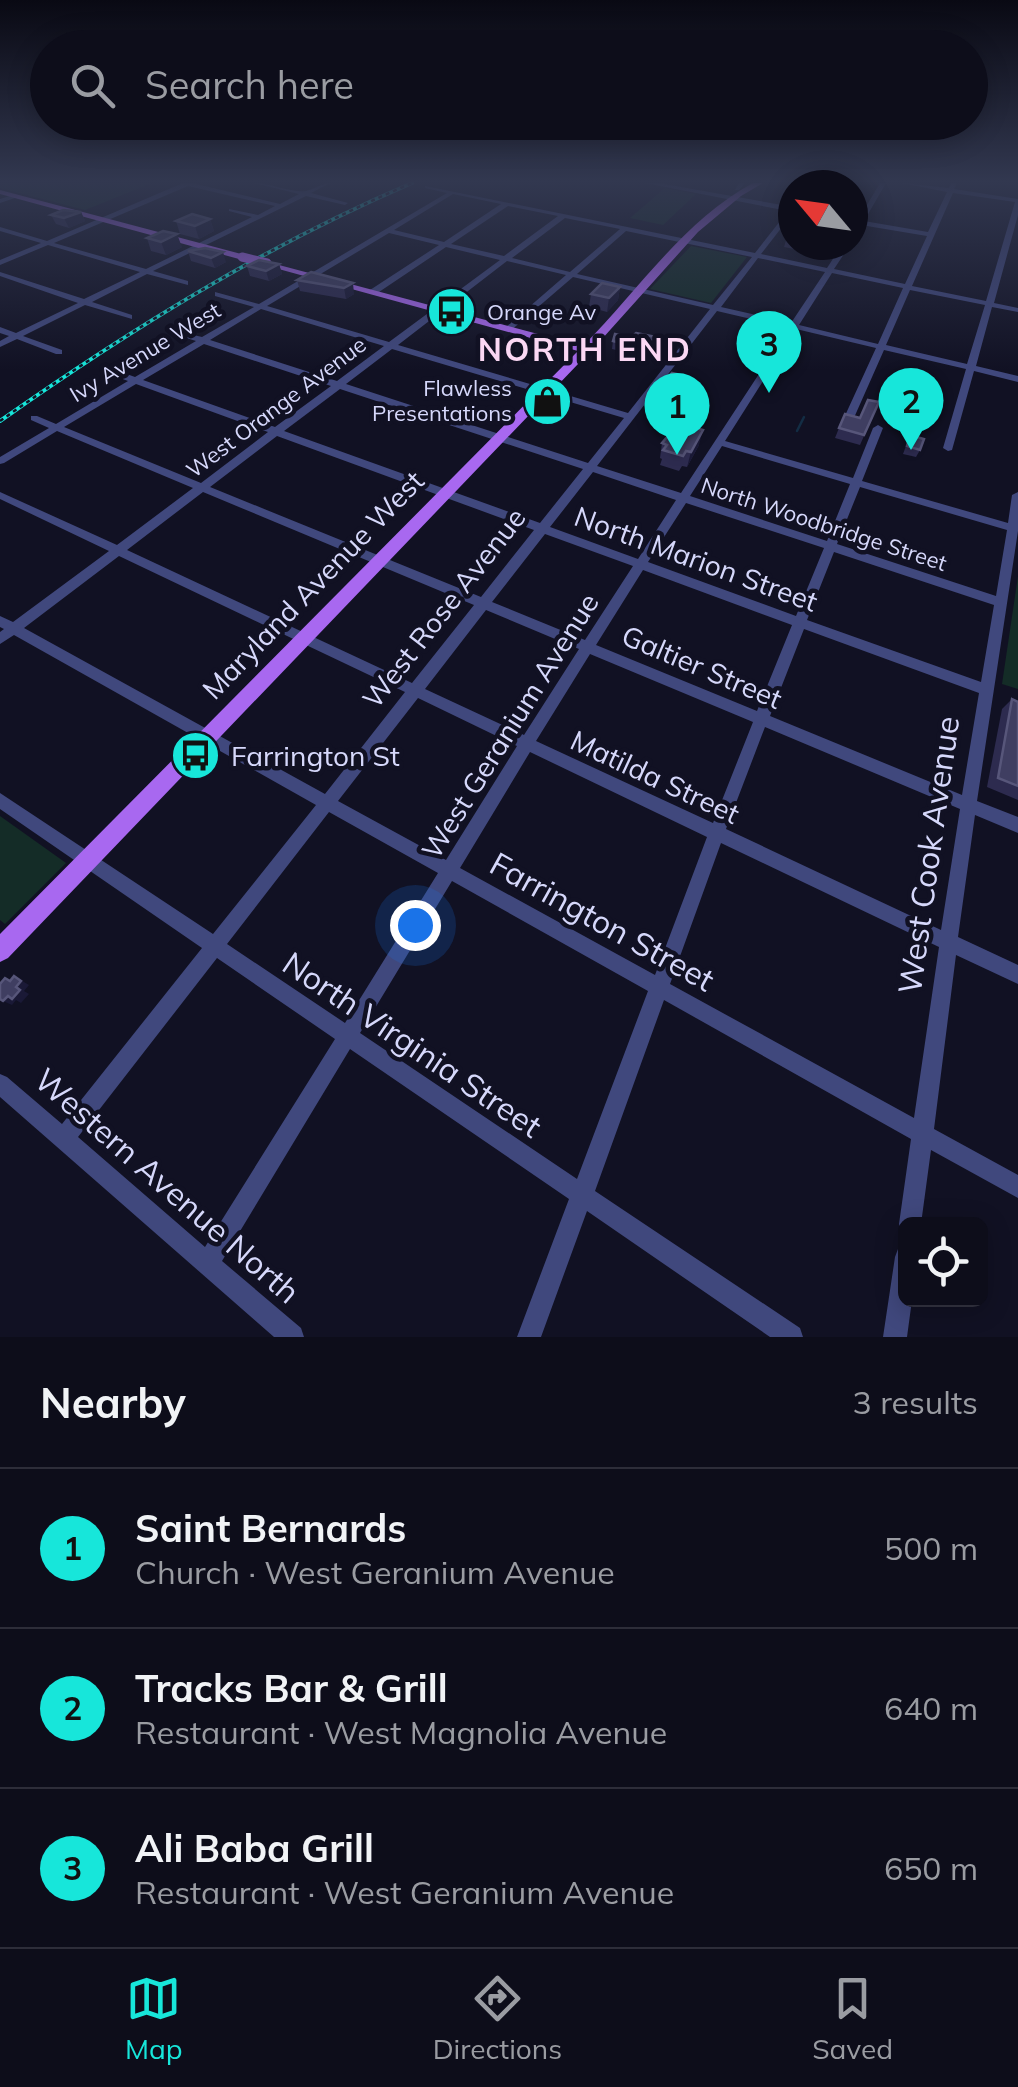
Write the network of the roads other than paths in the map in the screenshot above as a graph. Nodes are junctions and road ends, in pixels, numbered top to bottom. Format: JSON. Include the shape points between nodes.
{"nodes":[{"id":1,"x":42,"y":245,"type":"edge"},
{"id":2,"x":56,"y":245,"type":"edge"},
{"id":3,"x":363,"y":245,"type":"edge"},
{"id":4,"x":444,"y":245,"type":"edge"},
{"id":5,"x":452,"y":245,"type":"edge"},
{"id":6,"x":523,"y":245,"type":"edge"},
{"id":7,"x":605,"y":245,"type":"edge"},
{"id":8,"x":683,"y":245,"type":"edge"},
{"id":9,"x":703,"y":245,"type":"edge"},
{"id":10,"x":765,"y":245,"type":"edge"},
{"id":11,"x":925,"y":245,"type":"edge"},
{"id":12,"x":1006,"y":245,"type":"edge"},
{"id":13,"x":199,"y":246,"type":"joint"},
{"id":14,"x":756,"y":256,"type":"junction"},
{"id":15,"x":506,"y":258,"type":"junction"},
{"id":16,"x":837,"y":260,"type":"edge"},
{"id":17,"x":0,"y":263,"type":"edge"},
{"id":18,"x":830,"y":271,"type":"junction"},
{"id":19,"x":147,"y":272,"type":"junction"},
{"id":20,"x":0,"y":274,"type":"edge"},
{"id":21,"x":572,"y":274,"type":"junction"},
{"id":22,"x":312,"y":276,"type":"junction"},
{"id":23,"x":185,"y":283,"type":"dead end"},
{"id":24,"x":907,"y":287,"type":"junction"},
{"id":25,"x":640,"y":290,"type":"junction"},
{"id":26,"x":373,"y":292,"type":"junction"},
{"id":27,"x":218,"y":294,"type":"dead end"},
{"id":28,"x":85,"y":302,"type":"junction"},
{"id":29,"x":990,"y":304,"type":"junction"},
{"id":30,"x":261,"y":306,"type":"junction"},
{"id":31,"x":716,"y":308,"type":"junction"},
{"id":32,"x":438,"y":310,"type":"junction"},
{"id":33,"x":1018,"y":310,"type":"edge"},
{"id":34,"x":130,"y":317,"type":"dead end"},
{"id":35,"x":795,"y":326,"type":"junction"},
{"id":36,"x":509,"y":329,"type":"junction"},
{"id":37,"x":0,"y":330,"type":"edge"},
{"id":38,"x":180,"y":333,"type":"dead end"},
{"id":39,"x":16,"y":336,"type":"junction"},
{"id":40,"x":203,"y":341,"type":"junction"},
{"id":41,"x":0,"y":344,"type":"edge"},
{"id":42,"x":391,"y":345,"type":"junction"},
{"id":43,"x":882,"y":346,"type":"junction"},
{"id":44,"x":585,"y":350,"type":"junction"},
{"id":45,"x":59,"y":352,"type":"dead end"},
{"id":46,"x":972,"y":368,"type":"junction"},
{"id":47,"x":107,"y":370,"type":"dead end"},
{"id":48,"x":1018,"y":379,"type":"edge"},
{"id":49,"x":136,"y":381,"type":"junction"},
{"id":50,"x":338,"y":385,"type":"junction"},
{"id":51,"x":543,"y":390,"type":"junction"},
{"id":52,"x":632,"y":417,"type":"junction"},
{"id":53,"x":34,"y":418,"type":"dead end"},
{"id":54,"x":848,"y":420,"type":"edge"},
{"id":55,"x":56,"y":428,"type":"junction"},
{"id":56,"x":878,"y":428,"type":"dead end"},
{"id":57,"x":276,"y":432,"type":"junction"},
{"id":58,"x":496,"y":438,"type":"junction"},
{"id":59,"x":718,"y":442,"type":"junction"},
{"id":60,"x":948,"y":448,"type":"dead end"},
{"id":61,"x":0,"y":461,"type":"edge"},
{"id":62,"x":590,"y":469,"type":"junction"},
{"id":63,"x":855,"y":482,"type":"junction"},
{"id":64,"x":202,"y":488,"type":"junction"},
{"id":65,"x":443,"y":494,"type":"junction"},
{"id":66,"x":0,"y":495,"type":"edge"},
{"id":67,"x":1018,"y":495,"type":"edge"},
{"id":68,"x":682,"y":498,"type":"junction"},
{"id":69,"x":1013,"y":528,"type":"junction"},
{"id":70,"x":541,"y":530,"type":"junction"},
{"id":71,"x":830,"y":546,"type":"junction"},
{"id":72,"x":117,"y":551,"type":"junction"},
{"id":73,"x":378,"y":560,"type":"junction"},
{"id":74,"x":639,"y":565,"type":"junction"},
{"id":75,"x":1001,"y":602,"type":"junction"},
{"id":76,"x":482,"y":603,"type":"junction"},
{"id":77,"x":798,"y":623,"type":"junction"},
{"id":78,"x":5,"y":630,"type":"edge"},
{"id":79,"x":302,"y":639,"type":"junction"},
{"id":80,"x":587,"y":646,"type":"junction"},
{"id":81,"x":986,"y":690,"type":"junction"},
{"id":82,"x":413,"y":691,"type":"junction"},
{"id":83,"x":760,"y":718,"type":"junction"},
{"id":84,"x":206,"y":738,"type":"junction"},
{"id":85,"x":527,"y":745,"type":"junction"},
{"id":86,"x":0,"y":800,"type":"edge"},
{"id":87,"x":324,"y":804,"type":"junction"},
{"id":88,"x":968,"y":804,"type":"junction"},
{"id":89,"x":1018,"y":824,"type":"edge"},
{"id":90,"x":716,"y":834,"type":"junction"},
{"id":91,"x":86,"y":861,"type":"junction"},
{"id":92,"x":450,"y":871,"type":"junction"},
{"id":93,"x":949,"y":943,"type":"junction"},
{"id":94,"x":213,"y":947,"type":"junction"},
{"id":95,"x":0,"y":950,"type":"edge"},
{"id":96,"x":1018,"y":976,"type":"edge"},
{"id":97,"x":660,"y":989,"type":"junction"},
{"id":98,"x":347,"y":1037,"type":"junction"},
{"id":99,"x":0,"y":1084,"type":"edge"},
{"id":100,"x":922,"y":1134,"type":"junction"},
{"id":101,"x":64,"y":1138,"type":"junction"},
{"id":102,"x":1018,"y":1187,"type":"edge"},
{"id":103,"x":582,"y":1196,"type":"junction"},
{"id":104,"x":911,"y":1217,"type":"edge"},
{"id":105,"x":208,"y":1262,"type":"junction"},
{"id":106,"x":899,"y":1307,"type":"edge"},
{"id":107,"x":292,"y":1337,"type":"edge"},
{"id":108,"x":528,"y":1337,"type":"edge"},
{"id":109,"x":791,"y":1337,"type":"edge"},
{"id":110,"x":895,"y":1337,"type":"edge"}],
"edges":[{"from":1,"to":17,"type":"street"},
{"from":2,"to":19,"type":"street"},
{"from":3,"to":22,"type":"street","name":"Ivy Avenue West"},
{"from":4,"to":26,"type":"street"},
{"from":5,"to":15,"type":"street"},
{"from":6,"to":15,"type":"street","name":"West Orange Avenue"},
{"from":7,"to":21,"type":"street"},
{"from":8,"to":25,"type":"main road","name":"Maryland Avenue West"},
{"from":9,"to":14,"type":"street"},
{"from":10,"to":14,"type":"street","name":"West Rose Avenue"},
{"from":11,"to":24,"type":"street"},
{"from":12,"to":29,"type":"street"},
{"from":13,"to":19,"type":"street"},
{"from":13,"to":22,"type":"main road","bridge":true},
{"from":14,"to":18,"type":"street"},
{"from":14,"to":31,"type":"street","name":"West Rose Avenue"},
{"from":15,"to":21,"type":"street"},
{"from":15,"to":32,"type":"street","name":"West Orange Avenue"},
{"from":16,"to":18,"type":"street","name":"West Geranium Avenue"},
{"from":18,"to":24,"type":"street"},
{"from":18,"to":35,"type":"street","name":"West Geranium Avenue"},
{"from":19,"to":23,"type":"street"},
{"from":19,"to":28,"type":"street"},
{"from":20,"to":28,"type":"street"},
{"from":21,"to":25,"type":"street"},
{"from":21,"to":36,"type":"street"},
{"from":22,"to":26,"type":"main road"},
{"from":22,"to":30,"type":"street","name":"Ivy Avenue West"},
{"from":24,"to":29,"type":"street"},
{"from":24,"to":43,"type":"street"},
{"from":25,"to":31,"type":"street"},
{"from":25,"to":44,"type":"main road","name":"Maryland Avenue West"},
{"from":26,"to":32,"type":"main road"},
{"from":27,"to":30,"type":"street"},
{"from":28,"to":34,"type":"street"},
{"from":28,"to":39,"type":"street"},
{"from":29,"to":33,"type":"street"},
{"from":29,"to":46,"type":"street"},
{"from":30,"to":40,"type":"street","name":"Ivy Avenue West"},
{"from":30,"to":42,"type":"street"},
{"from":31,"to":35,"type":"street"},
{"from":31,"to":52,"type":"street","name":"West Rose Avenue"},
{"from":32,"to":36,"type":"main road"},
{"from":32,"to":42,"type":"street","name":"West Orange Avenue"},
{"from":35,"to":43,"type":"street"},
{"from":35,"to":59,"type":"street","name":"West Geranium Avenue"},
{"from":36,"to":44,"type":"main road"},
{"from":37,"to":39,"type":"street"},
{"from":38,"to":40,"type":"street","name":"North Woodbridge Street"},
{"from":39,"to":41,"type":"street"},
{"from":39,"to":45,"type":"street"},
{"from":40,"to":49,"type":"street","name":"Ivy Avenue West"},
{"from":40,"to":50,"type":"street","name":"North Woodbridge Street"},
{"from":42,"to":50,"type":"street","name":"West Orange Avenue"},
{"from":42,"to":51,"type":"street"},
{"from":43,"to":46,"type":"street"},
{"from":43,"to":54,"type":"street"},
{"from":44,"to":51,"type":"main road","name":"Maryland Avenue West"},
{"from":46,"to":48,"type":"street"},
{"from":46,"to":60,"type":"street"},
{"from":47,"to":49,"type":"street","name":"North Marion Street"},
{"from":49,"to":55,"type":"street","name":"Ivy Avenue West"},
{"from":49,"to":57,"type":"street","name":"North Marion Street"},
{"from":50,"to":57,"type":"street","name":"West Orange Avenue"},
{"from":50,"to":58,"type":"street","name":"North Woodbridge Street"},
{"from":51,"to":52,"type":"street"},
{"from":51,"to":58,"type":"main road","name":"Maryland Avenue West"},
{"from":52,"to":62,"type":"street","name":"West Rose Avenue"},
{"from":53,"to":55,"type":"street","name":"Galtier Street"},
{"from":55,"to":61,"type":"street","name":"Ivy Avenue West"},
{"from":55,"to":64,"type":"street","name":"Galtier Street"},
{"from":56,"to":63,"type":"street"},
{"from":57,"to":64,"type":"street","name":"West Orange Avenue"},
{"from":57,"to":65,"type":"street","name":"North Marion Street"},
{"from":58,"to":62,"type":"street","name":"North Woodbridge Street"},
{"from":58,"to":65,"type":"main road","name":"Maryland Avenue West"},
{"from":59,"to":63,"type":"street"},
{"from":59,"to":68,"type":"street","name":"West Geranium Avenue"},
{"from":62,"to":68,"type":"street","name":"North Woodbridge Street"},
{"from":62,"to":70,"type":"street","name":"West Rose Avenue"},
{"from":63,"to":69,"type":"street"},
{"from":63,"to":71,"type":"street"},
{"from":64,"to":72,"type":"street","name":"West Orange Avenue"},
{"from":64,"to":73,"type":"street","name":"Galtier Street"},
{"from":65,"to":70,"type":"street","name":"North Marion Street"},
{"from":65,"to":73,"type":"main road","name":"Maryland Avenue West"},
{"from":66,"to":72,"type":"street","name":"Matilda Street"},
{"from":67,"to":69,"type":"street","name":"West Cook Avenue"},
{"from":68,"to":71,"type":"street","name":"North Woodbridge Street"},
{"from":68,"to":74,"type":"street","name":"West Geranium Avenue"},
{"from":69,"to":75,"type":"street","name":"West Cook Avenue"},
{"from":70,"to":74,"type":"street","name":"North Marion Street"},
{"from":70,"to":76,"type":"street","name":"West Rose Avenue"},
{"from":71,"to":75,"type":"street","name":"North Woodbridge Street"},
{"from":71,"to":77,"type":"street"},
{"from":72,"to":78,"type":"street","name":"West Orange Avenue"},
{"from":72,"to":79,"type":"street","name":"Matilda Street"},
{"from":73,"to":76,"type":"street","name":"Galtier Street"},
{"from":73,"to":79,"type":"main road","name":"Maryland Avenue West"},
{"from":74,"to":77,"type":"street","name":"North Marion Street"},
{"from":74,"to":80,"type":"street","name":"West Geranium Avenue"},
{"from":75,"to":81,"type":"street","name":"West Cook Avenue"},
{"from":76,"to":80,"type":"street","name":"Galtier Street"},
{"from":76,"to":82,"type":"street","name":"West Rose Avenue"},
{"from":77,"to":81,"type":"street","name":"North Marion Street"},
{"from":77,"to":83,"type":"street"},
{"from":78,"to":84,"type":"street","name":"Farrington Street"},
{"from":79,"to":82,"type":"street","name":"Matilda Street"},
{"from":79,"to":84,"type":"main road","name":"Maryland Avenue West"},
{"from":80,"to":83,"type":"street","name":"Galtier Street"},
{"from":80,"to":85,"type":"street","name":"West Geranium Avenue"},
{"from":81,"to":88,"type":"street","name":"West Cook Avenue"},
{"from":82,"to":85,"type":"street","name":"Matilda Street"},
{"from":82,"to":87,"type":"street","name":"West Rose Avenue"},
{"from":83,"to":88,"type":"street","name":"Galtier Street"},
{"from":83,"to":90,"type":"street"},
{"from":84,"to":87,"type":"street","name":"Farrington Street"},
{"from":84,"to":91,"type":"main road","name":"Maryland Avenue West"},
{"from":85,"to":90,"type":"street","name":"Matilda Street"},
{"from":85,"to":92,"type":"street","name":"West Geranium Avenue"},
{"from":86,"to":91,"type":"street","name":"North Virginia Street"},
{"from":87,"to":92,"type":"street","name":"Farrington Street"},
{"from":87,"to":94,"type":"street","name":"West Rose Avenue"},
{"from":88,"to":89,"type":"street","name":"Galtier Street"},
{"from":88,"to":93,"type":"street","name":"West Cook Avenue"},
{"from":90,"to":93,"type":"street","name":"Matilda Street"},
{"from":90,"to":97,"type":"street"},
{"from":91,"to":94,"type":"street","name":"North Virginia Street"},
{"from":91,"to":95,"type":"main road","name":"Maryland Avenue West"},
{"from":92,"to":97,"type":"street","name":"Farrington Street"},
{"from":92,"to":98,"type":"street","name":"West Geranium Avenue"},
{"from":93,"to":96,"type":"street","name":"Matilda Street"},
{"from":93,"to":100,"type":"street","name":"West Cook Avenue"},
{"from":94,"to":98,"type":"street","name":"North Virginia Street"},
{"from":94,"to":101,"type":"street","name":"West Rose Avenue"},
{"from":97,"to":100,"type":"street","name":"Farrington Street"},
{"from":97,"to":103,"type":"street"},
{"from":98,"to":103,"type":"street","name":"North Virginia Street"},
{"from":98,"to":105,"type":"street","name":"West Geranium Avenue"},
{"from":99,"to":101,"type":"street","name":"Western Avenue North"},
{"from":100,"to":102,"type":"street","name":"Farrington Street"},
{"from":100,"to":104,"type":"street","name":"West Cook Avenue"},
{"from":101,"to":105,"type":"street","name":"Western Avenue North"},
{"from":103,"to":108,"type":"street"},
{"from":103,"to":109,"type":"street","name":"North Virginia Street"},
{"from":105,"to":107,"type":"street","name":"Western Avenue North"},
{"from":106,"to":110,"type":"street"}]}
